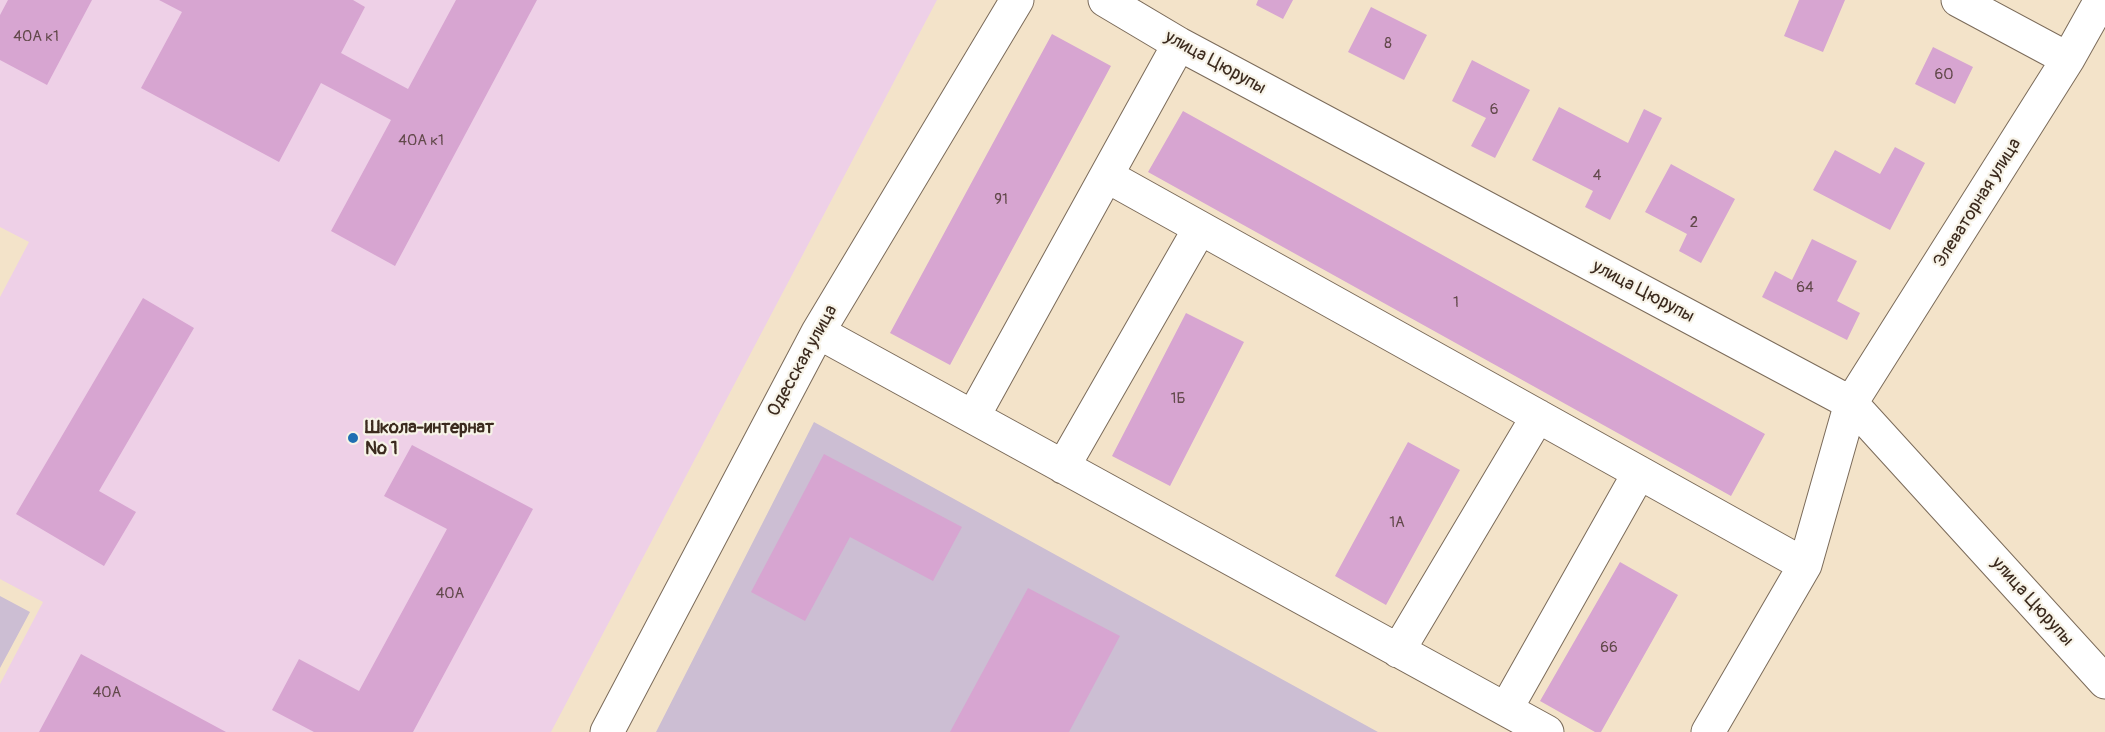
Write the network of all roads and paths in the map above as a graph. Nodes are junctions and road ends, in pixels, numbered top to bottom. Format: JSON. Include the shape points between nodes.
{"nodes":[{"id":1,"x":1017,"y":0,"type":"edge"},
{"id":2,"x":1105,"y":0,"type":"edge"},
{"id":3,"x":1958,"y":0,"type":"edge"},
{"id":4,"x":2101,"y":0,"type":"edge"},
{"id":5,"x":1179,"y":44,"type":"junction"},
{"id":6,"x":2068,"y":59,"type":"junction"},
{"id":7,"x":1107,"y":176,"type":"junction"},
{"id":8,"x":1200,"y":228,"type":"junction"},
{"id":9,"x":818,"y":332,"type":"junction"},
{"id":10,"x":1851,"y":403,"type":"junction"},
{"id":11,"x":1538,"y":416,"type":"junction"},
{"id":12,"x":973,"y":417,"type":"junction"},
{"id":13,"x":1063,"y":467,"type":"junction"},
{"id":14,"x":1639,"y":473,"type":"junction"},
{"id":15,"x":1804,"y":565,"type":"junction"},
{"id":16,"x":1398,"y":651,"type":"junction"},
{"id":17,"x":2105,"y":682,"type":"edge"},
{"id":18,"x":1506,"y":709,"type":"junction"},
{"id":19,"x":607,"y":732,"type":"edge"},
{"id":20,"x":1547,"y":732,"type":"edge"},
{"id":21,"x":1708,"y":732,"type":"edge"}],
"edges":[{"from":1,"to":9,"type":"street","name":"Одесская улица"},
{"from":2,"to":5,"type":"street","name":"улица Цюрупы"},
{"from":3,"to":6,"type":"street"},
{"from":4,"to":6,"type":"street","name":"Элеваторная улица"},
{"from":5,"to":7,"type":"street"},
{"from":5,"to":10,"type":"street","name":"улица Цюрупы"},
{"from":6,"to":10,"type":"street","name":"Элеваторная улица"},
{"from":7,"to":8,"type":"street"},
{"from":7,"to":12,"type":"street"},
{"from":8,"to":11,"type":"street"},
{"from":8,"to":13,"type":"street"},
{"from":9,"to":12,"type":"street"},
{"from":9,"to":19,"type":"street","name":"Одесская улица"},
{"from":10,"to":15,"type":"street","name":"Элеваторная улица"},
{"from":10,"to":17,"type":"street","name":"улица Цюрупы"},
{"from":11,"to":14,"type":"street"},
{"from":11,"to":16,"type":"street"},
{"from":12,"to":13,"type":"street"},
{"from":13,"to":16,"type":"street"},
{"from":14,"to":15,"type":"street"},
{"from":14,"to":18,"type":"street"},
{"from":15,"to":21,"type":"street","name":"Элеваторная улица"},
{"from":16,"to":18,"type":"street"},
{"from":18,"to":20,"type":"street"}]}
